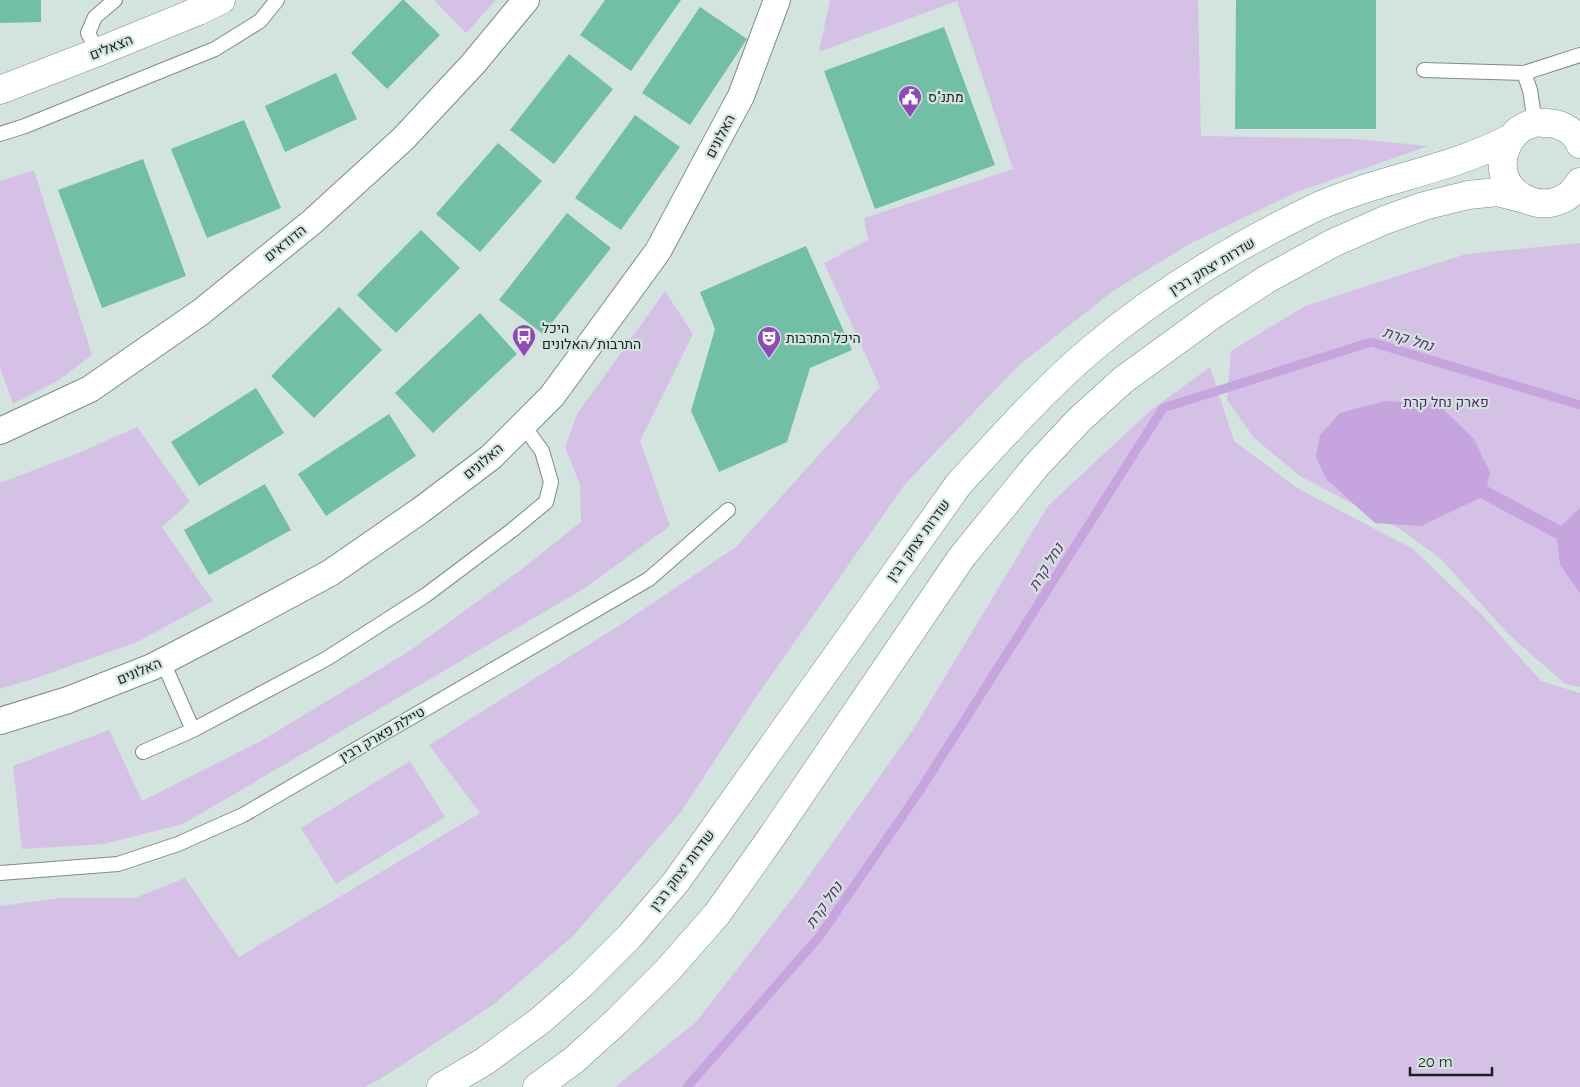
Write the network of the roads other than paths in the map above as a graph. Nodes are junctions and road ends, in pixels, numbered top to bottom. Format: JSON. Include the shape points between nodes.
{"nodes":[{"id":1,"x":115,"y":0,"type":"edge"},
{"id":2,"x":221,"y":0,"type":"edge"},
{"id":3,"x":277,"y":0,"type":"edge"},
{"id":4,"x":526,"y":0,"type":"edge"},
{"id":5,"x":777,"y":0,"type":"edge"},
{"id":6,"x":98,"y":52,"type":"junction"},
{"id":7,"x":1580,"y":55,"type":"edge"},
{"id":8,"x":1424,"y":70,"type":"dead end"},
{"id":9,"x":1524,"y":73,"type":"junction"},
{"id":10,"x":0,"y":90,"type":"edge"},
{"id":11,"x":1534,"y":123,"type":"junction"},
{"id":12,"x":0,"y":134,"type":"edge"},
{"id":13,"x":1576,"y":134,"type":"edge"},
{"id":14,"x":1511,"y":138,"type":"junction"},
{"id":15,"x":1578,"y":188,"type":"edge"},
{"id":16,"x":1524,"y":199,"type":"junction"},
{"id":17,"x":523,"y":425,"type":"junction"},
{"id":18,"x":0,"y":431,"type":"edge"},
{"id":19,"x":728,"y":510,"type":"dead end"},
{"id":20,"x":163,"y":662,"type":"junction"},
{"id":21,"x":0,"y":721,"type":"edge"},
{"id":22,"x":193,"y":730,"type":"junction"},
{"id":23,"x":144,"y":752,"type":"dead end"},
{"id":24,"x":0,"y":873,"type":"edge"},
{"id":25,"x":441,"y":1087,"type":"edge"},
{"id":26,"x":537,"y":1087,"type":"edge"}],
"edges":[{"from":1,"to":6,"type":"lane","via":[[96,17],[88,33]]},
{"from":2,"to":6,"type":"main road","name":"הצאלים"},
{"from":3,"to":12,"type":"lane","via":[[260,21],[215,49]]},
{"from":4,"to":18,"type":"street","name":"הדודאים","via":[[473,64],[403,139],[312,222],[201,312],[90,389]]},
{"from":5,"to":17,"type":"street","name":"האלונים","via":[[741,96],[658,251],[552,396]]},
{"from":6,"to":10,"type":"main road","name":"הצאלים"},
{"from":7,"to":9,"type":"lane"},
{"from":8,"to":9,"type":"lane"},
{"from":9,"to":11,"type":"lane","via":[[1530,90]]},
{"from":11,"to":13,"type":"main road","via":[[1554,123]]},
{"from":11,"to":14,"type":"main road","name":"שדרות יצחק רבין","via":[[1521,128]]},
{"from":14,"to":16,"type":"main road","via":[[1504,151],[1503,164],[1513,190]]},
{"from":14,"to":25,"type":"main road","name":"שדרות יצחק רבין","via":[[1466,158],[1368,187],[1313,209],[1186,280],[1092,349],[1048,390],[958,485],[676,882],[629,936],[541,1020],[485,1061]]},
{"from":15,"to":16,"type":"main road","via":[[1561,200],[1547,204]]},
{"from":16,"to":26,"type":"main road","via":[[1497,192],[1468,195],[1424,206],[1333,242],[1267,279],[1216,313],[1124,380],[1079,420],[1036,466],[961,558],[717,914],[617,1021],[574,1060]]},
{"from":17,"to":20,"type":"street","name":"האלונים","via":[[491,457],[330,573]]},
{"from":17,"to":22,"type":"lane","via":[[542,451],[551,482],[546,502],[426,595],[326,659]]},
{"from":19,"to":24,"type":"lane","name":"טיילת פארק רבין","via":[[648,580],[243,815],[178,844],[118,864]]},
{"from":20,"to":21,"type":"street","name":"האלונים","via":[[68,700]]},
{"from":20,"to":22,"type":"lane"},
{"from":22,"to":23,"type":"lane"}]}
